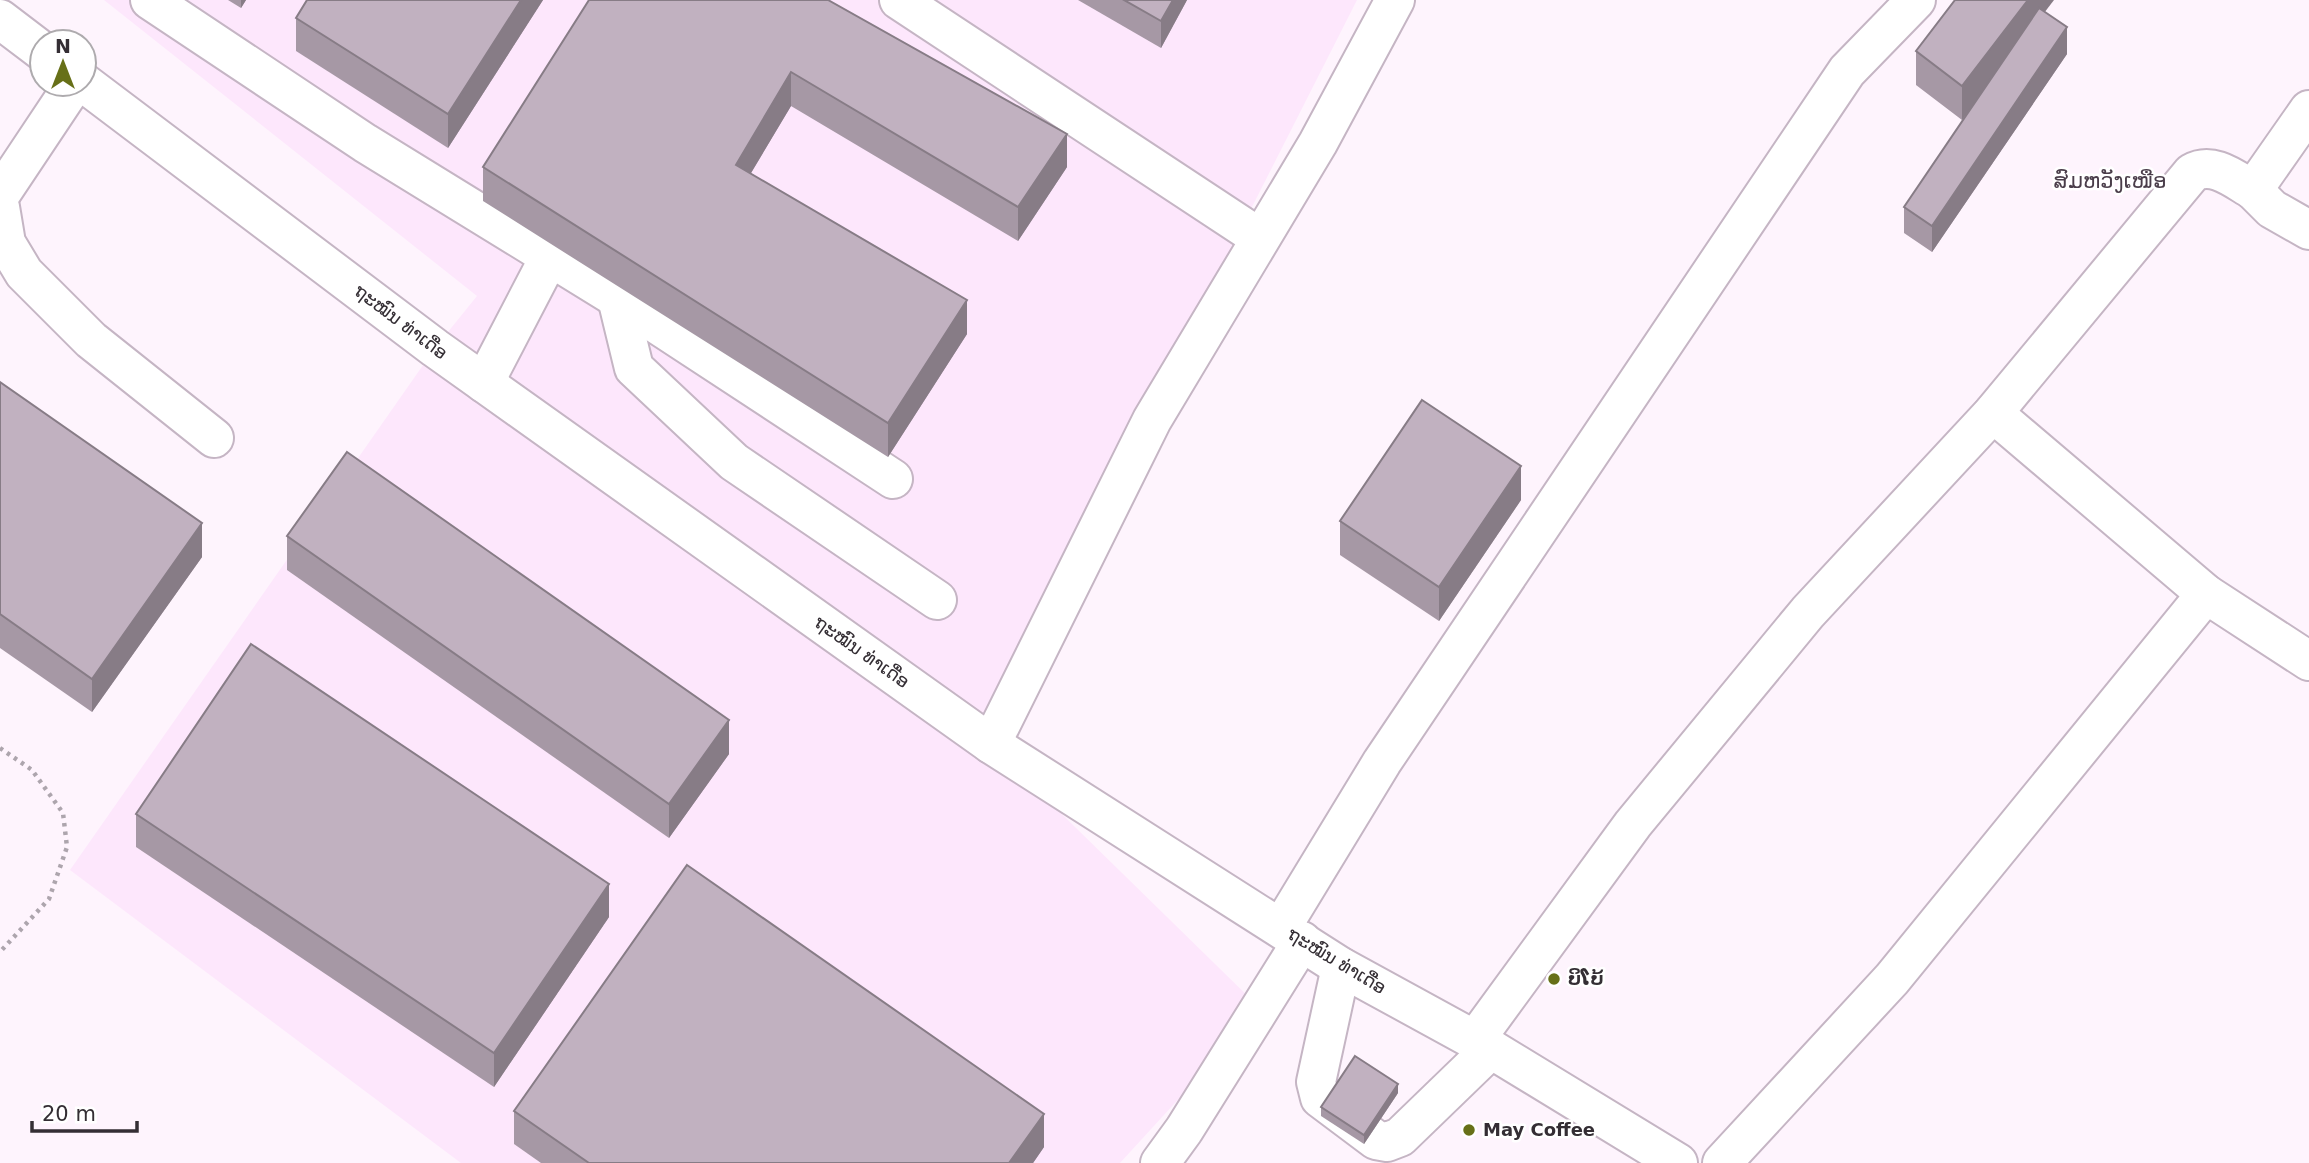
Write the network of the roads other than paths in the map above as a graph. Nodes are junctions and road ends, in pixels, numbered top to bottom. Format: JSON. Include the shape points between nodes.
{"nodes":[{"id":1,"x":10,"y":0,"type":"edge"},
{"id":2,"x":149,"y":0,"type":"edge"},
{"id":3,"x":899,"y":0,"type":"edge"},
{"id":4,"x":1395,"y":0,"type":"edge"},
{"id":5,"x":1916,"y":0,"type":"edge"},
{"id":6,"x":0,"y":14,"type":"edge"},
{"id":7,"x":0,"y":19,"type":"edge"},
{"id":8,"x":28,"y":40,"type":"edge"},
{"id":9,"x":98,"y":94,"type":"edge"},
{"id":10,"x":65,"y":98,"type":"edge"},
{"id":11,"x":2309,"y":110,"type":"edge"},
{"id":12,"x":2253,"y":190,"type":"junction"},
{"id":13,"x":0,"y":195,"type":"edge"},
{"id":14,"x":0,"y":207,"type":"edge"},
{"id":15,"x":2309,"y":230,"type":"edge"},
{"id":16,"x":1260,"y":237,"type":"junction"},
{"id":17,"x":550,"y":256,"type":"junction"},
{"id":18,"x":617,"y":298,"type":"junction"},
{"id":19,"x":484,"y":383,"type":"junction"},
{"id":20,"x":1993,"y":413,"type":"junction"},
{"id":21,"x":214,"y":438,"type":"dead end"},
{"id":22,"x":893,"y":479,"type":"dead end"},
{"id":23,"x":2206,"y":594,"type":"junction"},
{"id":24,"x":937,"y":600,"type":"dead end"},
{"id":25,"x":2309,"y":661,"type":"edge"},
{"id":26,"x":991,"y":744,"type":"junction"},
{"id":27,"x":1292,"y":934,"type":"junction"},
{"id":28,"x":1341,"y":967,"type":"junction"},
{"id":29,"x":1483,"y":1044,"type":"junction"},
{"id":30,"x":1160,"y":1163,"type":"edge"},
{"id":31,"x":1678,"y":1163,"type":"edge"},
{"id":32,"x":1722,"y":1163,"type":"edge"}],
"edges":[{"from":1,"to":6,"type":"street"},
{"from":2,"to":17,"type":"street","via":[[365,144]]},
{"from":3,"to":16,"type":"street"},
{"from":4,"to":16,"type":"street","via":[[1318,143]]},
{"from":5,"to":27,"type":"street","via":[[1847,71],[1382,762]]},
{"from":7,"to":8,"type":"street"},
{"from":9,"to":19,"type":"street","name":"ຖະໝົນ ທ່າເດື່ອ"},
{"from":10,"to":13,"type":"street"},
{"from":11,"to":12,"type":"street"},
{"from":12,"to":15,"type":"street","via":[[2272,209]]},
{"from":12,"to":20,"type":"street","via":[[2214,168],[2192,173]]},
{"from":14,"to":21,"type":"street","via":[[6,243],[24,273],[91,340]]},
{"from":16,"to":26,"type":"street","via":[[1152,420]]},
{"from":17,"to":18,"type":"street"},
{"from":17,"to":19,"type":"street"},
{"from":18,"to":22,"type":"street"},
{"from":18,"to":24,"type":"street","via":[[634,368],[734,462]]},
{"from":19,"to":26,"type":"street","name":"ຖະໝົນ ທ່າເດື່ອ"},
{"from":20,"to":23,"type":"street"},
{"from":20,"to":29,"type":"street","via":[[1808,612],[1633,824]]},
{"from":23,"to":25,"type":"street"},
{"from":23,"to":32,"type":"street","via":[[1892,979]]},
{"from":26,"to":27,"type":"street","name":"ຖະໝົນ ທ່າເດື່ອ"},
{"from":27,"to":28,"type":"street","name":"ຖະໝົນ ທ່າເດື່ອ"},
{"from":27,"to":30,"type":"street","via":[[1184,1130]]},
{"from":28,"to":29,"type":"street","name":"ຖະໝົນ ທ່າເດື່ອ"},
{"from":28,"to":29,"type":"street","via":[[1317,1091],[1376,1140],[1400,1137]]},
{"from":29,"to":31,"type":"street","name":"ຖະໝົນ ທ່າເດື່ອ"}]}
